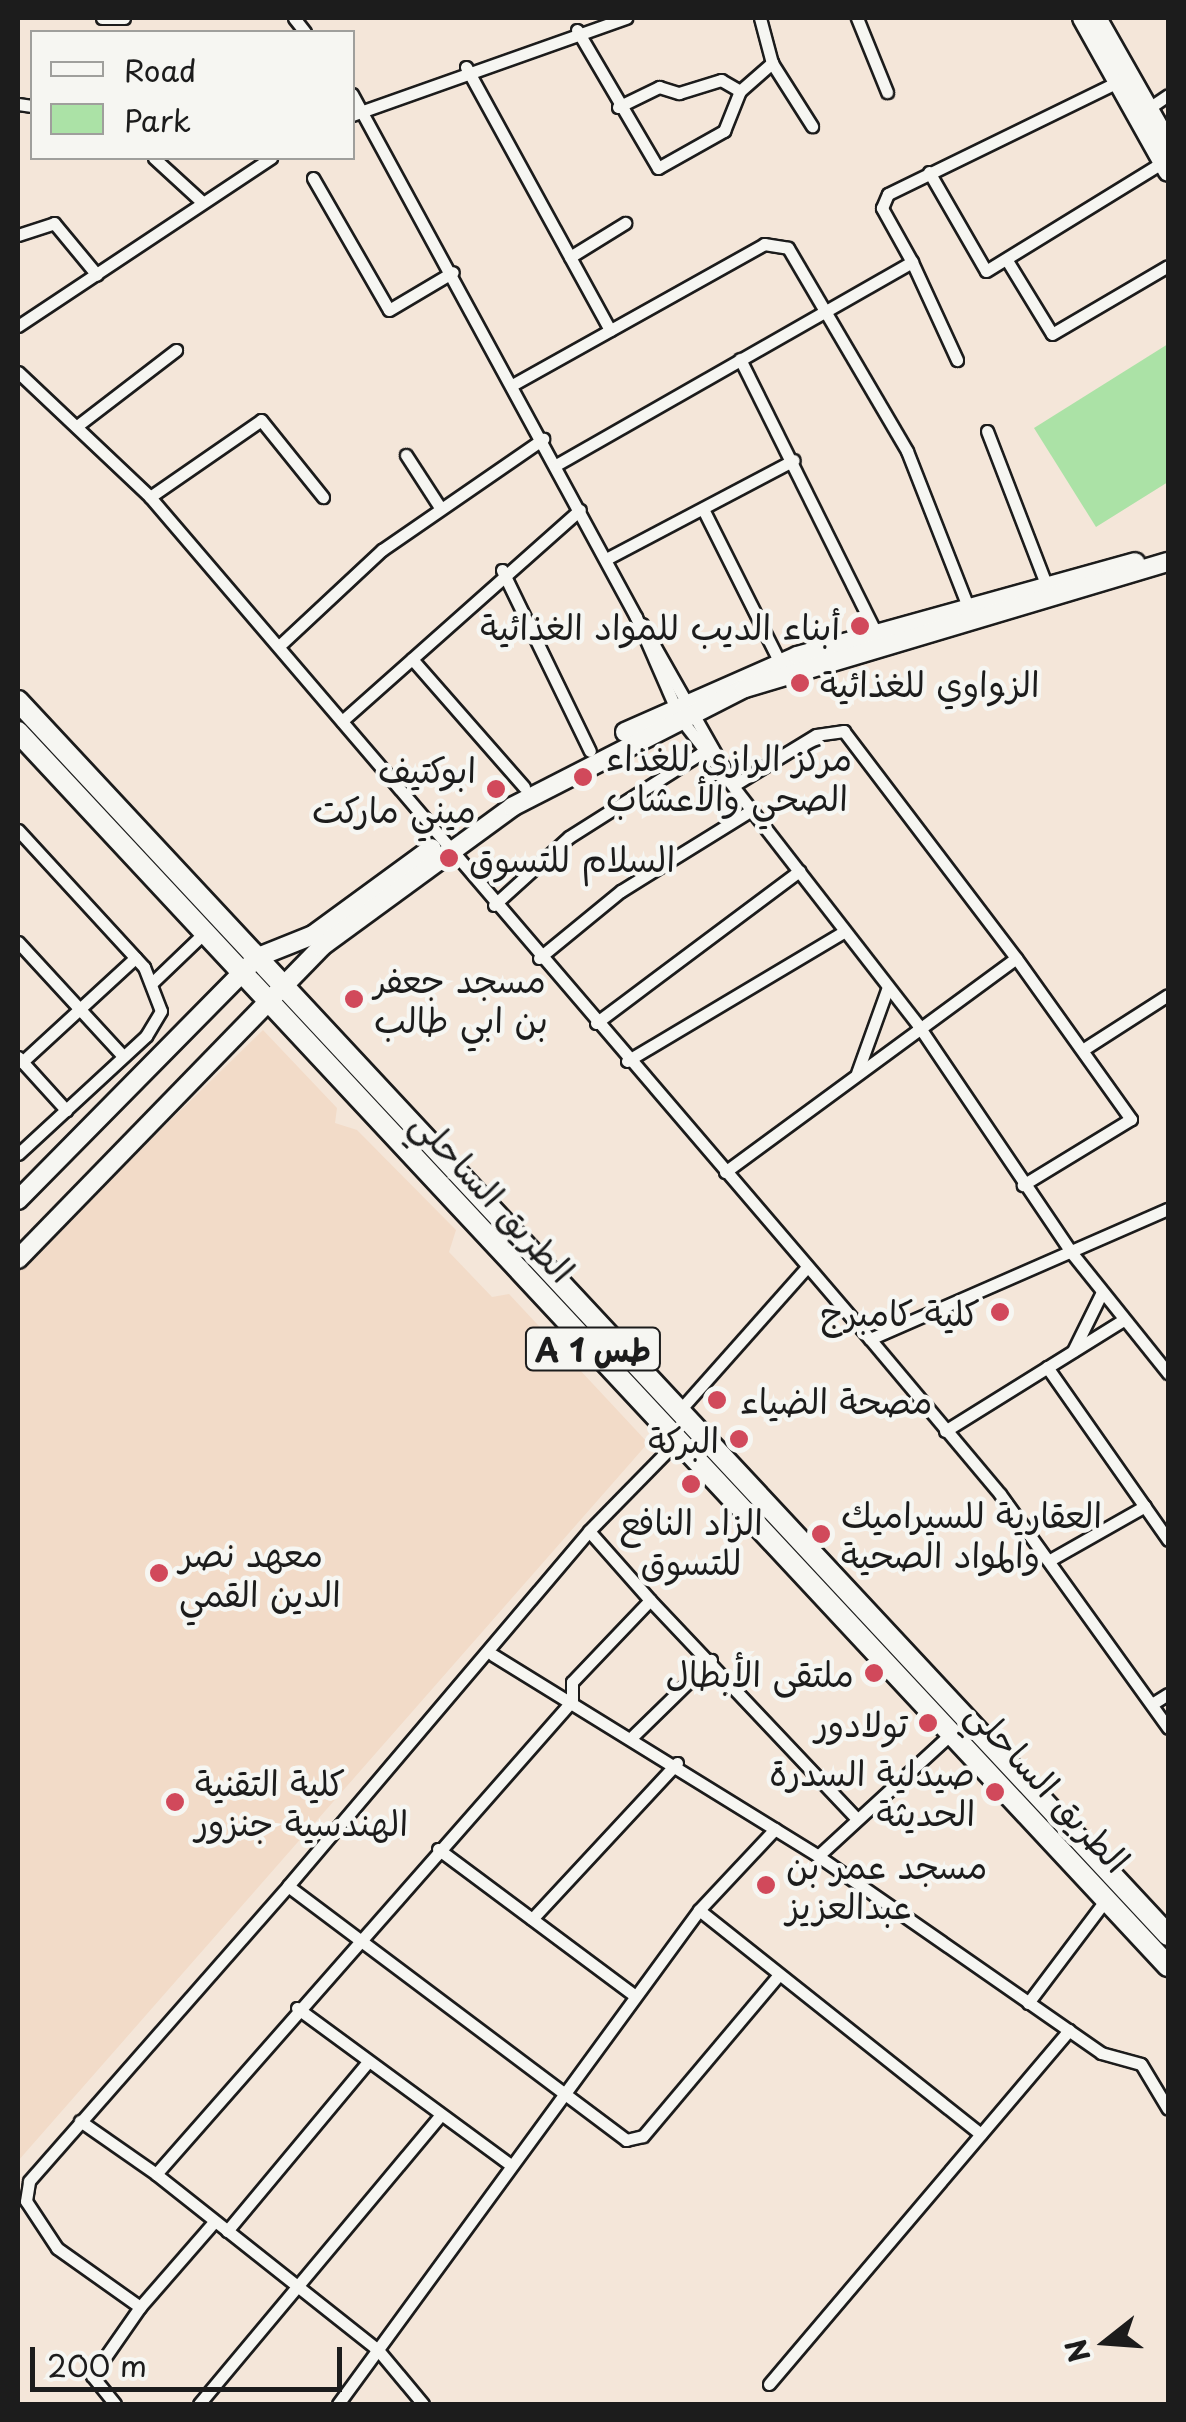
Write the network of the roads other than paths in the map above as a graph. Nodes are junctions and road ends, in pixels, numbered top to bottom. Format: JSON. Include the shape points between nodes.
{"nodes":[{"id":1,"x":102,"y":18,"type":"edge"},
{"id":2,"x":124,"y":18,"type":"edge"},
{"id":3,"x":626,"y":18,"type":"edge"},
{"id":4,"x":760,"y":18,"type":"edge"},
{"id":5,"x":858,"y":18,"type":"edge"},
{"id":6,"x":1082,"y":18,"type":"edge"},
{"id":7,"x":1097,"y":18,"type":"edge"},
{"id":8,"x":578,"y":30,"type":"junction"},
{"id":9,"x":772,"y":63,"type":"junction"},
{"id":10,"x":466,"y":67,"type":"junction"},
{"id":11,"x":1118,"y":82,"type":"junction"},
{"id":12,"x":740,"y":91,"type":"junction"},
{"id":13,"x":887,"y":92,"type":"dead end"},
{"id":14,"x":1168,"y":95,"type":"edge"},
{"id":15,"x":618,"y":107,"type":"junction"},
{"id":16,"x":1149,"y":108,"type":"junction"},
{"id":17,"x":358,"y":112,"type":"edge"},
{"id":18,"x":812,"y":126,"type":"dead end"},
{"id":19,"x":1168,"y":143,"type":"edge"},
{"id":20,"x":156,"y":160,"type":"edge"},
{"id":21,"x":269,"y":160,"type":"edge"},
{"id":22,"x":1166,"y":167,"type":"edge"},
{"id":23,"x":929,"y":172,"type":"junction"},
{"id":24,"x":313,"y":178,"type":"dead end"},
{"id":25,"x":202,"y":202,"type":"junction"},
{"id":26,"x":625,"y":222,"type":"dead end"},
{"id":27,"x":18,"y":235,"type":"edge"},
{"id":28,"x":570,"y":257,"type":"junction"},
{"id":29,"x":912,"y":262,"type":"junction"},
{"id":30,"x":1008,"y":262,"type":"junction"},
{"id":31,"x":1168,"y":266,"type":"edge"},
{"id":32,"x":452,"y":272,"type":"junction"},
{"id":33,"x":98,"y":275,"type":"junction"},
{"id":34,"x":823,"y":312,"type":"junction"},
{"id":35,"x":18,"y":326,"type":"edge"},
{"id":36,"x":610,"y":330,"type":"junction"},
{"id":37,"x":176,"y":350,"type":"dead end"},
{"id":38,"x":740,"y":359,"type":"junction"},
{"id":39,"x":958,"y":360,"type":"dead end"},
{"id":40,"x":18,"y":372,"type":"edge"},
{"id":41,"x":514,"y":384,"type":"junction"},
{"id":42,"x":77,"y":426,"type":"junction"},
{"id":43,"x":987,"y":431,"type":"dead end"},
{"id":44,"x":543,"y":439,"type":"junction"},
{"id":45,"x":406,"y":456,"type":"dead end"},
{"id":46,"x":794,"y":460,"type":"junction"},
{"id":47,"x":556,"y":465,"type":"junction"},
{"id":48,"x":150,"y":497,"type":"junction"},
{"id":49,"x":323,"y":497,"type":"dead end"},
{"id":50,"x":439,"y":506,"type":"junction"},
{"id":51,"x":703,"y":508,"type":"junction"},
{"id":52,"x":580,"y":510,"type":"junction"},
{"id":53,"x":1168,"y":550,"type":"edge"},
{"id":54,"x":606,"y":559,"type":"junction"},
{"id":55,"x":1168,"y":562,"type":"edge"},
{"id":56,"x":502,"y":570,"type":"junction"},
{"id":57,"x":1048,"y":590,"type":"junction"},
{"id":58,"x":970,"y":612,"type":"junction"},
{"id":59,"x":636,"y":617,"type":"junction"},
{"id":60,"x":877,"y":635,"type":"junction"},
{"id":61,"x":279,"y":646,"type":"junction"},
{"id":62,"x":412,"y":659,"type":"junction"},
{"id":63,"x":780,"y":663,"type":"junction"},
{"id":64,"x":18,"y":702,"type":"edge"},
{"id":65,"x":686,"y":708,"type":"junction"},
{"id":66,"x":342,"y":720,"type":"junction"},
{"id":67,"x":18,"y":732,"type":"edge"},
{"id":68,"x":590,"y":751,"type":"junction"},
{"id":69,"x":703,"y":752,"type":"junction"},
{"id":70,"x":732,"y":783,"type":"junction"},
{"id":71,"x":524,"y":787,"type":"junction"},
{"id":72,"x":753,"y":808,"type":"junction"},
{"id":73,"x":18,"y":830,"type":"edge"},
{"id":74,"x":444,"y":846,"type":"junction"},
{"id":75,"x":799,"y":870,"type":"junction"},
{"id":76,"x":494,"y":904,"type":"junction"},
{"id":77,"x":843,"y":932,"type":"junction"},
{"id":78,"x":204,"y":934,"type":"junction"},
{"id":79,"x":18,"y":942,"type":"edge"},
{"id":80,"x":258,"y":957,"type":"junction"},
{"id":81,"x":135,"y":958,"type":"junction"},
{"id":82,"x":539,"y":958,"type":"junction"},
{"id":83,"x":1016,"y":958,"type":"junction"},
{"id":84,"x":240,"y":972,"type":"junction"},
{"id":85,"x":154,"y":981,"type":"junction"},
{"id":86,"x":888,"y":987,"type":"junction"},
{"id":87,"x":287,"y":988,"type":"junction"},
{"id":88,"x":1168,"y":995,"type":"edge"},
{"id":89,"x":270,"y":1004,"type":"junction"},
{"id":90,"x":78,"y":1009,"type":"junction"},
{"id":91,"x":596,"y":1023,"type":"junction"},
{"id":92,"x":918,"y":1025,"type":"junction"},
{"id":93,"x":1087,"y":1048,"type":"junction"},
{"id":94,"x":123,"y":1056,"type":"junction"},
{"id":95,"x":20,"y":1060,"type":"edge"},
{"id":96,"x":627,"y":1060,"type":"junction"},
{"id":97,"x":856,"y":1077,"type":"junction"},
{"id":98,"x":66,"y":1110,"type":"junction"},
{"id":99,"x":18,"y":1154,"type":"edge"},
{"id":100,"x":724,"y":1172,"type":"junction"},
{"id":101,"x":1023,"y":1184,"type":"junction"},
{"id":102,"x":18,"y":1200,"type":"edge"},
{"id":103,"x":1168,"y":1209,"type":"edge"},
{"id":104,"x":1072,"y":1252,"type":"junction"},
{"id":105,"x":18,"y":1259,"type":"edge"},
{"id":106,"x":807,"y":1267,"type":"junction"},
{"id":107,"x":1102,"y":1292,"type":"junction"},
{"id":108,"x":1124,"y":1320,"type":"junction"},
{"id":109,"x":870,"y":1339,"type":"junction"},
{"id":110,"x":1073,"y":1351,"type":"junction"},
{"id":111,"x":1047,"y":1368,"type":"junction"},
{"id":112,"x":1168,"y":1372,"type":"edge"},
{"id":113,"x":680,"y":1410,"type":"junction"},
{"id":114,"x":945,"y":1431,"type":"junction"},
{"id":115,"x":678,"y":1440,"type":"junction"},
{"id":116,"x":1145,"y":1506,"type":"junction"},
{"id":117,"x":588,"y":1531,"type":"junction"},
{"id":118,"x":1168,"y":1540,"type":"edge"},
{"id":119,"x":1050,"y":1560,"type":"junction"},
{"id":120,"x":650,"y":1600,"type":"junction"},
{"id":121,"x":492,"y":1655,"type":"junction"},
{"id":122,"x":711,"y":1660,"type":"junction"},
{"id":123,"x":1168,"y":1694,"type":"edge"},
{"id":124,"x":572,"y":1701,"type":"junction"},
{"id":125,"x":1152,"y":1704,"type":"junction"},
{"id":126,"x":1168,"y":1728,"type":"edge"},
{"id":127,"x":954,"y":1730,"type":"junction"},
{"id":128,"x":633,"y":1736,"type":"junction"},
{"id":129,"x":677,"y":1763,"type":"junction"},
{"id":130,"x":857,"y":1819,"type":"junction"},
{"id":131,"x":775,"y":1829,"type":"junction"},
{"id":132,"x":438,"y":1849,"type":"junction"},
{"id":133,"x":818,"y":1856,"type":"junction"},
{"id":134,"x":288,"y":1886,"type":"junction"},
{"id":135,"x":1108,"y":1897,"type":"junction"},
{"id":136,"x":699,"y":1910,"type":"junction"},
{"id":137,"x":532,"y":1919,"type":"junction"},
{"id":138,"x":1168,"y":1935,"type":"edge"},
{"id":139,"x":356,"y":1940,"type":"junction"},
{"id":140,"x":1168,"y":1966,"type":"edge"},
{"id":141,"x":777,"y":1977,"type":"junction"},
{"id":142,"x":635,"y":1996,"type":"junction"},
{"id":143,"x":1028,"y":2002,"type":"junction"},
{"id":144,"x":297,"y":2008,"type":"junction"},
{"id":145,"x":1069,"y":2030,"type":"junction"},
{"id":146,"x":368,"y":2062,"type":"junction"},
{"id":147,"x":565,"y":2088,"type":"junction"},
{"id":148,"x":1168,"y":2109,"type":"edge"},
{"id":149,"x":440,"y":2115,"type":"junction"},
{"id":150,"x":80,"y":2120,"type":"junction"},
{"id":151,"x":981,"y":2134,"type":"junction"},
{"id":152,"x":511,"y":2166,"type":"junction"},
{"id":153,"x":156,"y":2174,"type":"junction"},
{"id":154,"x":214,"y":2222,"type":"junction"},
{"id":155,"x":227,"y":2231,"type":"junction"},
{"id":156,"x":298,"y":2286,"type":"junction"},
{"id":157,"x":140,"y":2307,"type":"junction"},
{"id":158,"x":378,"y":2350,"type":"junction"},
{"id":159,"x":769,"y":2384,"type":"dead end"},
{"id":160,"x":115,"y":2404,"type":"edge"},
{"id":161,"x":199,"y":2404,"type":"edge"},
{"id":162,"x":338,"y":2404,"type":"edge"},
{"id":163,"x":423,"y":2404,"type":"edge"}],
"edges":[{"from":1,"to":2,"type":"street"},
{"from":3,"to":8,"type":"street"},
{"from":4,"to":9,"type":"street"},
{"from":5,"to":13,"type":"street"},
{"from":6,"to":11,"type":"street"},
{"from":7,"to":16,"type":"street"},
{"from":8,"to":10,"type":"street"},
{"from":8,"to":15,"type":"street"},
{"from":9,"to":12,"type":"street"},
{"from":9,"to":18,"type":"street"},
{"from":10,"to":17,"type":"street"},
{"from":10,"to":28,"type":"street"},
{"from":11,"to":22,"type":"street"},
{"from":11,"to":23,"type":"street"},
{"from":12,"to":15,"type":"street","via":[[721,80],[679,92],[658,87]]},
{"from":12,"to":15,"type":"street","via":[[724,131],[658,168]]},
{"from":14,"to":16,"type":"street"},
{"from":16,"to":19,"type":"street"},
{"from":17,"to":32,"type":"street"},
{"from":20,"to":25,"type":"street"},
{"from":21,"to":25,"type":"street"},
{"from":22,"to":30,"type":"street"},
{"from":23,"to":29,"type":"street","via":[[881,203]]},
{"from":23,"to":30,"type":"street","via":[[980,268]]},
{"from":24,"to":32,"type":"street","via":[[389,310]]},
{"from":25,"to":33,"type":"street"},
{"from":26,"to":28,"type":"street"},
{"from":27,"to":33,"type":"street","via":[[54,223]]},
{"from":28,"to":36,"type":"street"},
{"from":29,"to":34,"type":"street"},
{"from":29,"to":39,"type":"street"},
{"from":30,"to":31,"type":"street","via":[[1052,334]]},
{"from":32,"to":41,"type":"street"},
{"from":33,"to":35,"type":"street"},
{"from":34,"to":36,"type":"street","via":[[776,242]]},
{"from":34,"to":38,"type":"street"},
{"from":34,"to":58,"type":"street","via":[[914,465]]},
{"from":36,"to":41,"type":"street"},
{"from":37,"to":42,"type":"street"},
{"from":38,"to":46,"type":"street"},
{"from":38,"to":47,"type":"street"},
{"from":40,"to":42,"type":"street"},
{"from":41,"to":44,"type":"street"},
{"from":42,"to":48,"type":"street"},
{"from":43,"to":57,"type":"street"},
{"from":44,"to":47,"type":"street"},
{"from":44,"to":50,"type":"street"},
{"from":45,"to":50,"type":"street"},
{"from":46,"to":51,"type":"street"},
{"from":46,"to":60,"type":"street"},
{"from":47,"to":52,"type":"street"},
{"from":48,"to":49,"type":"street","via":[[261,420]]},
{"from":48,"to":61,"type":"street"},
{"from":50,"to":61,"type":"street"},
{"from":51,"to":54,"type":"street"},
{"from":51,"to":63,"type":"street"},
{"from":52,"to":54,"type":"street"},
{"from":52,"to":56,"type":"street"},
{"from":53,"to":57,"type":"street"},
{"from":54,"to":59,"type":"street"},
{"from":55,"to":65,"type":"street"},
{"from":56,"to":62,"type":"street"},
{"from":56,"to":68,"type":"street"},
{"from":57,"to":58,"type":"street"},
{"from":58,"to":60,"type":"street"},
{"from":59,"to":65,"type":"street"},
{"from":59,"to":65,"type":"street"},
{"from":60,"to":63,"type":"street"},
{"from":61,"to":66,"type":"street"},
{"from":62,"to":66,"type":"street"},
{"from":62,"to":71,"type":"street"},
{"from":63,"to":65,"type":"street"},
{"from":64,"to":80,"type":"highway","name":"الطريق الساحلي","number":"A 1 طس"},
{"from":65,"to":68,"type":"street"},
{"from":65,"to":69,"type":"street"},
{"from":65,"to":70,"type":"street"},
{"from":65,"to":74,"type":"street"},
{"from":66,"to":74,"type":"street"},
{"from":67,"to":78,"type":"highway","name":"الطريق الساحلي","number":"A 1 طس"},
{"from":68,"to":71,"type":"street"},
{"from":69,"to":70,"type":"street"},
{"from":69,"to":76,"type":"street","via":[[569,838]]},
{"from":70,"to":72,"type":"street"},
{"from":70,"to":83,"type":"street","via":[[816,735],[844,730]]},
{"from":71,"to":74,"type":"street"},
{"from":72,"to":75,"type":"street"},
{"from":72,"to":82,"type":"street","via":[[620,891]]},
{"from":73,"to":81,"type":"street"},
{"from":74,"to":76,"type":"street"},
{"from":74,"to":80,"type":"street","via":[[314,935]]},
{"from":74,"to":87,"type":"street","via":[[321,947]]},
{"from":75,"to":77,"type":"street"},
{"from":75,"to":91,"type":"street"},
{"from":76,"to":82,"type":"street"},
{"from":77,"to":86,"type":"street"},
{"from":77,"to":96,"type":"street"},
{"from":78,"to":84,"type":"highway","name":"الطريق الساحلي","number":"A 1 طس"},
{"from":78,"to":85,"type":"street"},
{"from":79,"to":90,"type":"street"},
{"from":80,"to":84,"type":"street"},
{"from":80,"to":87,"type":"highway","name":"الطريق الساحلي","number":"A 1 طس"},
{"from":81,"to":85,"type":"street"},
{"from":81,"to":90,"type":"street"},
{"from":82,"to":91,"type":"street"},
{"from":83,"to":92,"type":"street"},
{"from":83,"to":93,"type":"street"},
{"from":84,"to":89,"type":"highway","name":"الطريق الساحلي","number":"A 1 طس"},
{"from":84,"to":102,"type":"street"},
{"from":85,"to":94,"type":"street","via":[[160,1010]]},
{"from":86,"to":92,"type":"street"},
{"from":86,"to":97,"type":"street"},
{"from":87,"to":89,"type":"street"},
{"from":87,"to":113,"type":"highway","name":"الطريق الساحلي","number":"A 1 طس"},
{"from":88,"to":93,"type":"street"},
{"from":89,"to":105,"type":"street"},
{"from":89,"to":115,"type":"highway","name":"الطريق الساحلي","number":"A 1 طس"},
{"from":90,"to":94,"type":"street"},
{"from":90,"to":95,"type":"street"},
{"from":91,"to":96,"type":"street"},
{"from":92,"to":97,"type":"street"},
{"from":92,"to":101,"type":"street"},
{"from":93,"to":101,"type":"street","via":[[1129,1108],[1130,1125]]},
{"from":94,"to":98,"type":"street"},
{"from":95,"to":98,"type":"street"},
{"from":96,"to":100,"type":"street"},
{"from":97,"to":100,"type":"street"},
{"from":98,"to":99,"type":"street"},
{"from":100,"to":106,"type":"street"},
{"from":101,"to":104,"type":"street"},
{"from":103,"to":104,"type":"street"},
{"from":104,"to":107,"type":"street"},
{"from":104,"to":109,"type":"street"},
{"from":106,"to":109,"type":"street"},
{"from":106,"to":113,"type":"street"},
{"from":107,"to":108,"type":"street"},
{"from":107,"to":110,"type":"street"},
{"from":108,"to":110,"type":"street"},
{"from":108,"to":112,"type":"street"},
{"from":109,"to":114,"type":"street"},
{"from":110,"to":111,"type":"street"},
{"from":111,"to":114,"type":"street"},
{"from":111,"to":116,"type":"street"},
{"from":113,"to":138,"type":"highway","name":"الطريق الساحلي","number":"A 1 طس"},
{"from":114,"to":119,"type":"street"},
{"from":115,"to":117,"type":"street"},
{"from":115,"to":127,"type":"highway","name":"الطريق الساحلي","number":"A 1 طس"},
{"from":116,"to":118,"type":"street"},
{"from":116,"to":119,"type":"street"},
{"from":117,"to":120,"type":"street"},
{"from":117,"to":121,"type":"street"},
{"from":119,"to":125,"type":"street"},
{"from":120,"to":122,"type":"street"},
{"from":120,"to":124,"type":"street","via":[[572,1682]]},
{"from":121,"to":124,"type":"street"},
{"from":121,"to":134,"type":"street"},
{"from":122,"to":128,"type":"street"},
{"from":122,"to":130,"type":"street"},
{"from":123,"to":125,"type":"street"},
{"from":124,"to":128,"type":"street"},
{"from":124,"to":132,"type":"street"},
{"from":125,"to":126,"type":"street"},
{"from":127,"to":130,"type":"street"},
{"from":127,"to":135,"type":"highway","name":"الطريق الساحلي","number":"A 1 طس"},
{"from":128,"to":129,"type":"street"},
{"from":129,"to":131,"type":"street"},
{"from":129,"to":137,"type":"street"},
{"from":130,"to":133,"type":"street"},
{"from":131,"to":133,"type":"street"},
{"from":131,"to":136,"type":"street"},
{"from":132,"to":137,"type":"street"},
{"from":132,"to":139,"type":"street"},
{"from":133,"to":143,"type":"street"},
{"from":134,"to":139,"type":"street"},
{"from":134,"to":150,"type":"street"},
{"from":135,"to":140,"type":"highway","name":"الطريق الساحلي","number":"A 1 طس"},
{"from":135,"to":143,"type":"street"},
{"from":136,"to":141,"type":"street"},
{"from":136,"to":142,"type":"street"},
{"from":137,"to":142,"type":"street"},
{"from":139,"to":144,"type":"street"},
{"from":139,"to":147,"type":"street"},
{"from":141,"to":147,"type":"street","via":[[643,2136],[626,2140]]},
{"from":141,"to":151,"type":"street"},
{"from":142,"to":147,"type":"street"},
{"from":143,"to":145,"type":"street"},
{"from":144,"to":146,"type":"street"},
{"from":144,"to":153,"type":"street"},
{"from":145,"to":148,"type":"street","via":[[1101,2054],[1140,2064]]},
{"from":145,"to":151,"type":"street"},
{"from":146,"to":149,"type":"street"},
{"from":146,"to":155,"type":"street"},
{"from":147,"to":152,"type":"street"},
{"from":149,"to":152,"type":"street"},
{"from":149,"to":156,"type":"street"},
{"from":150,"to":153,"type":"street"},
{"from":150,"to":157,"type":"street","via":[[30,2181],[26,2200],[57,2248]]},
{"from":151,"to":159,"type":"street"},
{"from":152,"to":158,"type":"street"},
{"from":153,"to":154,"type":"street"},
{"from":154,"to":155,"type":"street"},
{"from":154,"to":157,"type":"street"},
{"from":155,"to":156,"type":"street"},
{"from":156,"to":158,"type":"street"},
{"from":156,"to":161,"type":"street"},
{"from":157,"to":160,"type":"street","via":[[90,2382]]},
{"from":158,"to":162,"type":"street"},
{"from":158,"to":163,"type":"street"}]}
